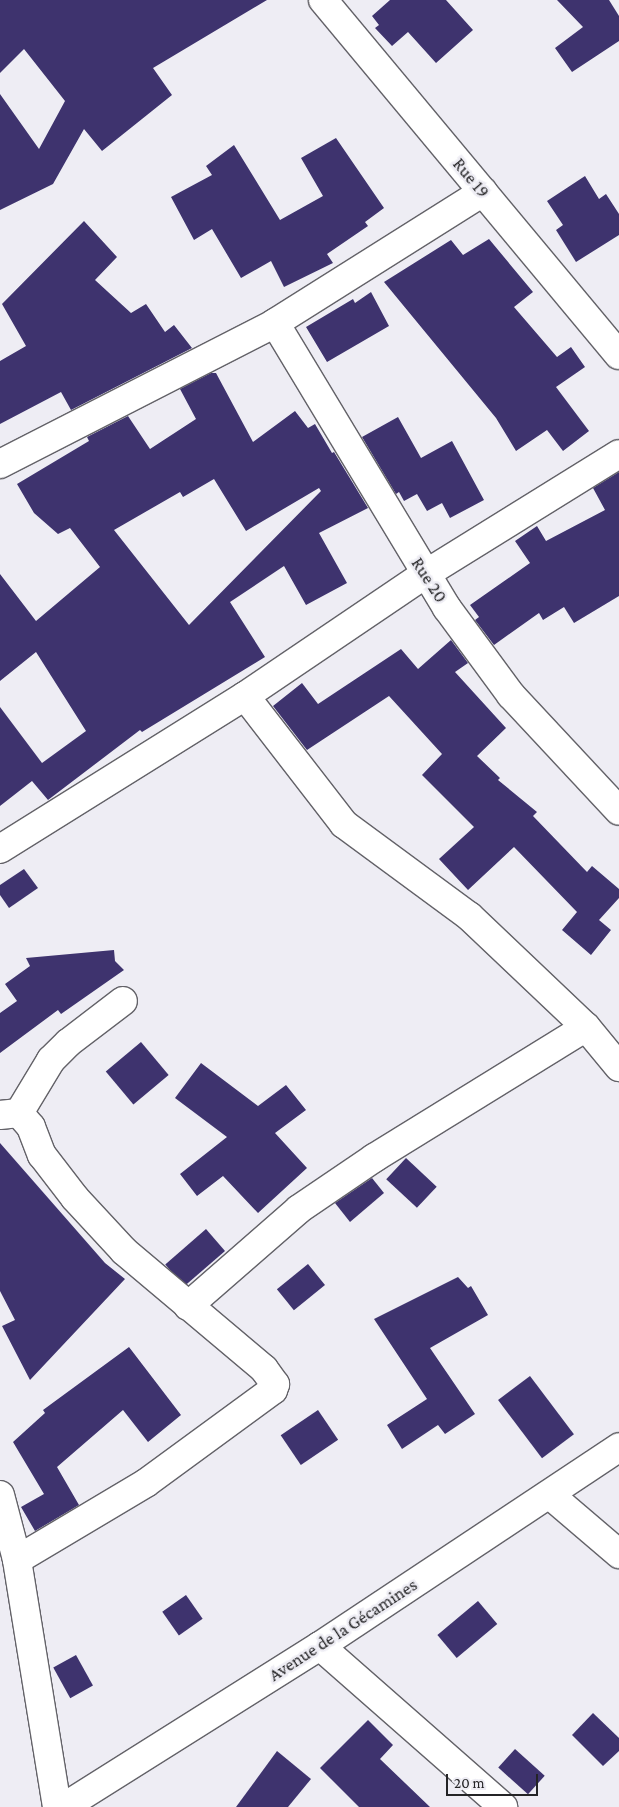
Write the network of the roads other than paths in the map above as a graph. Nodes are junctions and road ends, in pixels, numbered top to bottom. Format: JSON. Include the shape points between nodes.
{"nodes":[{"id":1,"x":324,"y":0,"type":"edge"},
{"id":2,"x":483,"y":192,"type":"junction"},
{"id":3,"x":275,"y":322,"type":"junction"},
{"id":4,"x":619,"y":355,"type":"edge"},
{"id":5,"x":619,"y":454,"type":"edge"},
{"id":6,"x":0,"y":464,"type":"edge"},
{"id":7,"x":424,"y":575,"type":"junction"},
{"id":8,"x":245,"y":696,"type":"junction"},
{"id":9,"x":619,"y":811,"type":"edge"},
{"id":10,"x":0,"y":848,"type":"edge"},
{"id":11,"x":124,"y":1001,"type":"dead end"},
{"id":12,"x":586,"y":1027,"type":"junction"},
{"id":13,"x":619,"y":1067,"type":"edge"},
{"id":14,"x":10,"y":1114,"type":"edge"},
{"id":15,"x":188,"y":1306,"type":"junction"},
{"id":16,"x":619,"y":1446,"type":"edge"},
{"id":17,"x":0,"y":1495,"type":"edge"},
{"id":18,"x":550,"y":1495,"type":"junction"},
{"id":19,"x":619,"y":1554,"type":"edge"},
{"id":20,"x":17,"y":1560,"type":"junction"},
{"id":21,"x":320,"y":1646,"type":"junction"},
{"id":22,"x":57,"y":1807,"type":"edge"},
{"id":23,"x":64,"y":1807,"type":"edge"},
{"id":24,"x":503,"y":1807,"type":"edge"}],
"edges":[{"from":1,"to":2,"type":"street","name":"Rue 19"},
{"from":2,"to":3,"type":"street"},
{"from":2,"to":4,"type":"street","name":"Rue 19"},
{"from":3,"to":6,"type":"street"},
{"from":3,"to":7,"type":"street","name":"Rue 20"},
{"from":5,"to":7,"type":"street"},
{"from":7,"to":8,"type":"street"},
{"from":7,"to":9,"type":"street","name":"Rue 20","via":[[511,695]]},
{"from":8,"to":10,"type":"street"},
{"from":8,"to":12,"type":"street","via":[[344,824],[469,916]]},
{"from":11,"to":14,"type":"street","via":[[68,1043]]},
{"from":12,"to":13,"type":"street"},
{"from":12,"to":15,"type":"street","via":[[374,1158],[299,1209]]},
{"from":14,"to":15,"type":"street","via":[[31,1127],[42,1155],[75,1198],[124,1251]]},
{"from":15,"to":20,"type":"street","via":[[264,1369],[272,1377],[273,1390],[146,1483]]},
{"from":16,"to":18,"type":"street","name":"Avenue de la Gécamines"},
{"from":17,"to":20,"type":"street"},
{"from":18,"to":19,"type":"street"},
{"from":18,"to":21,"type":"street","name":"Avenue de la Gécamines"},
{"from":20,"to":22,"type":"street"},
{"from":21,"to":23,"type":"street","name":"Avenue de la Gécamines"},
{"from":21,"to":24,"type":"street"}]}
